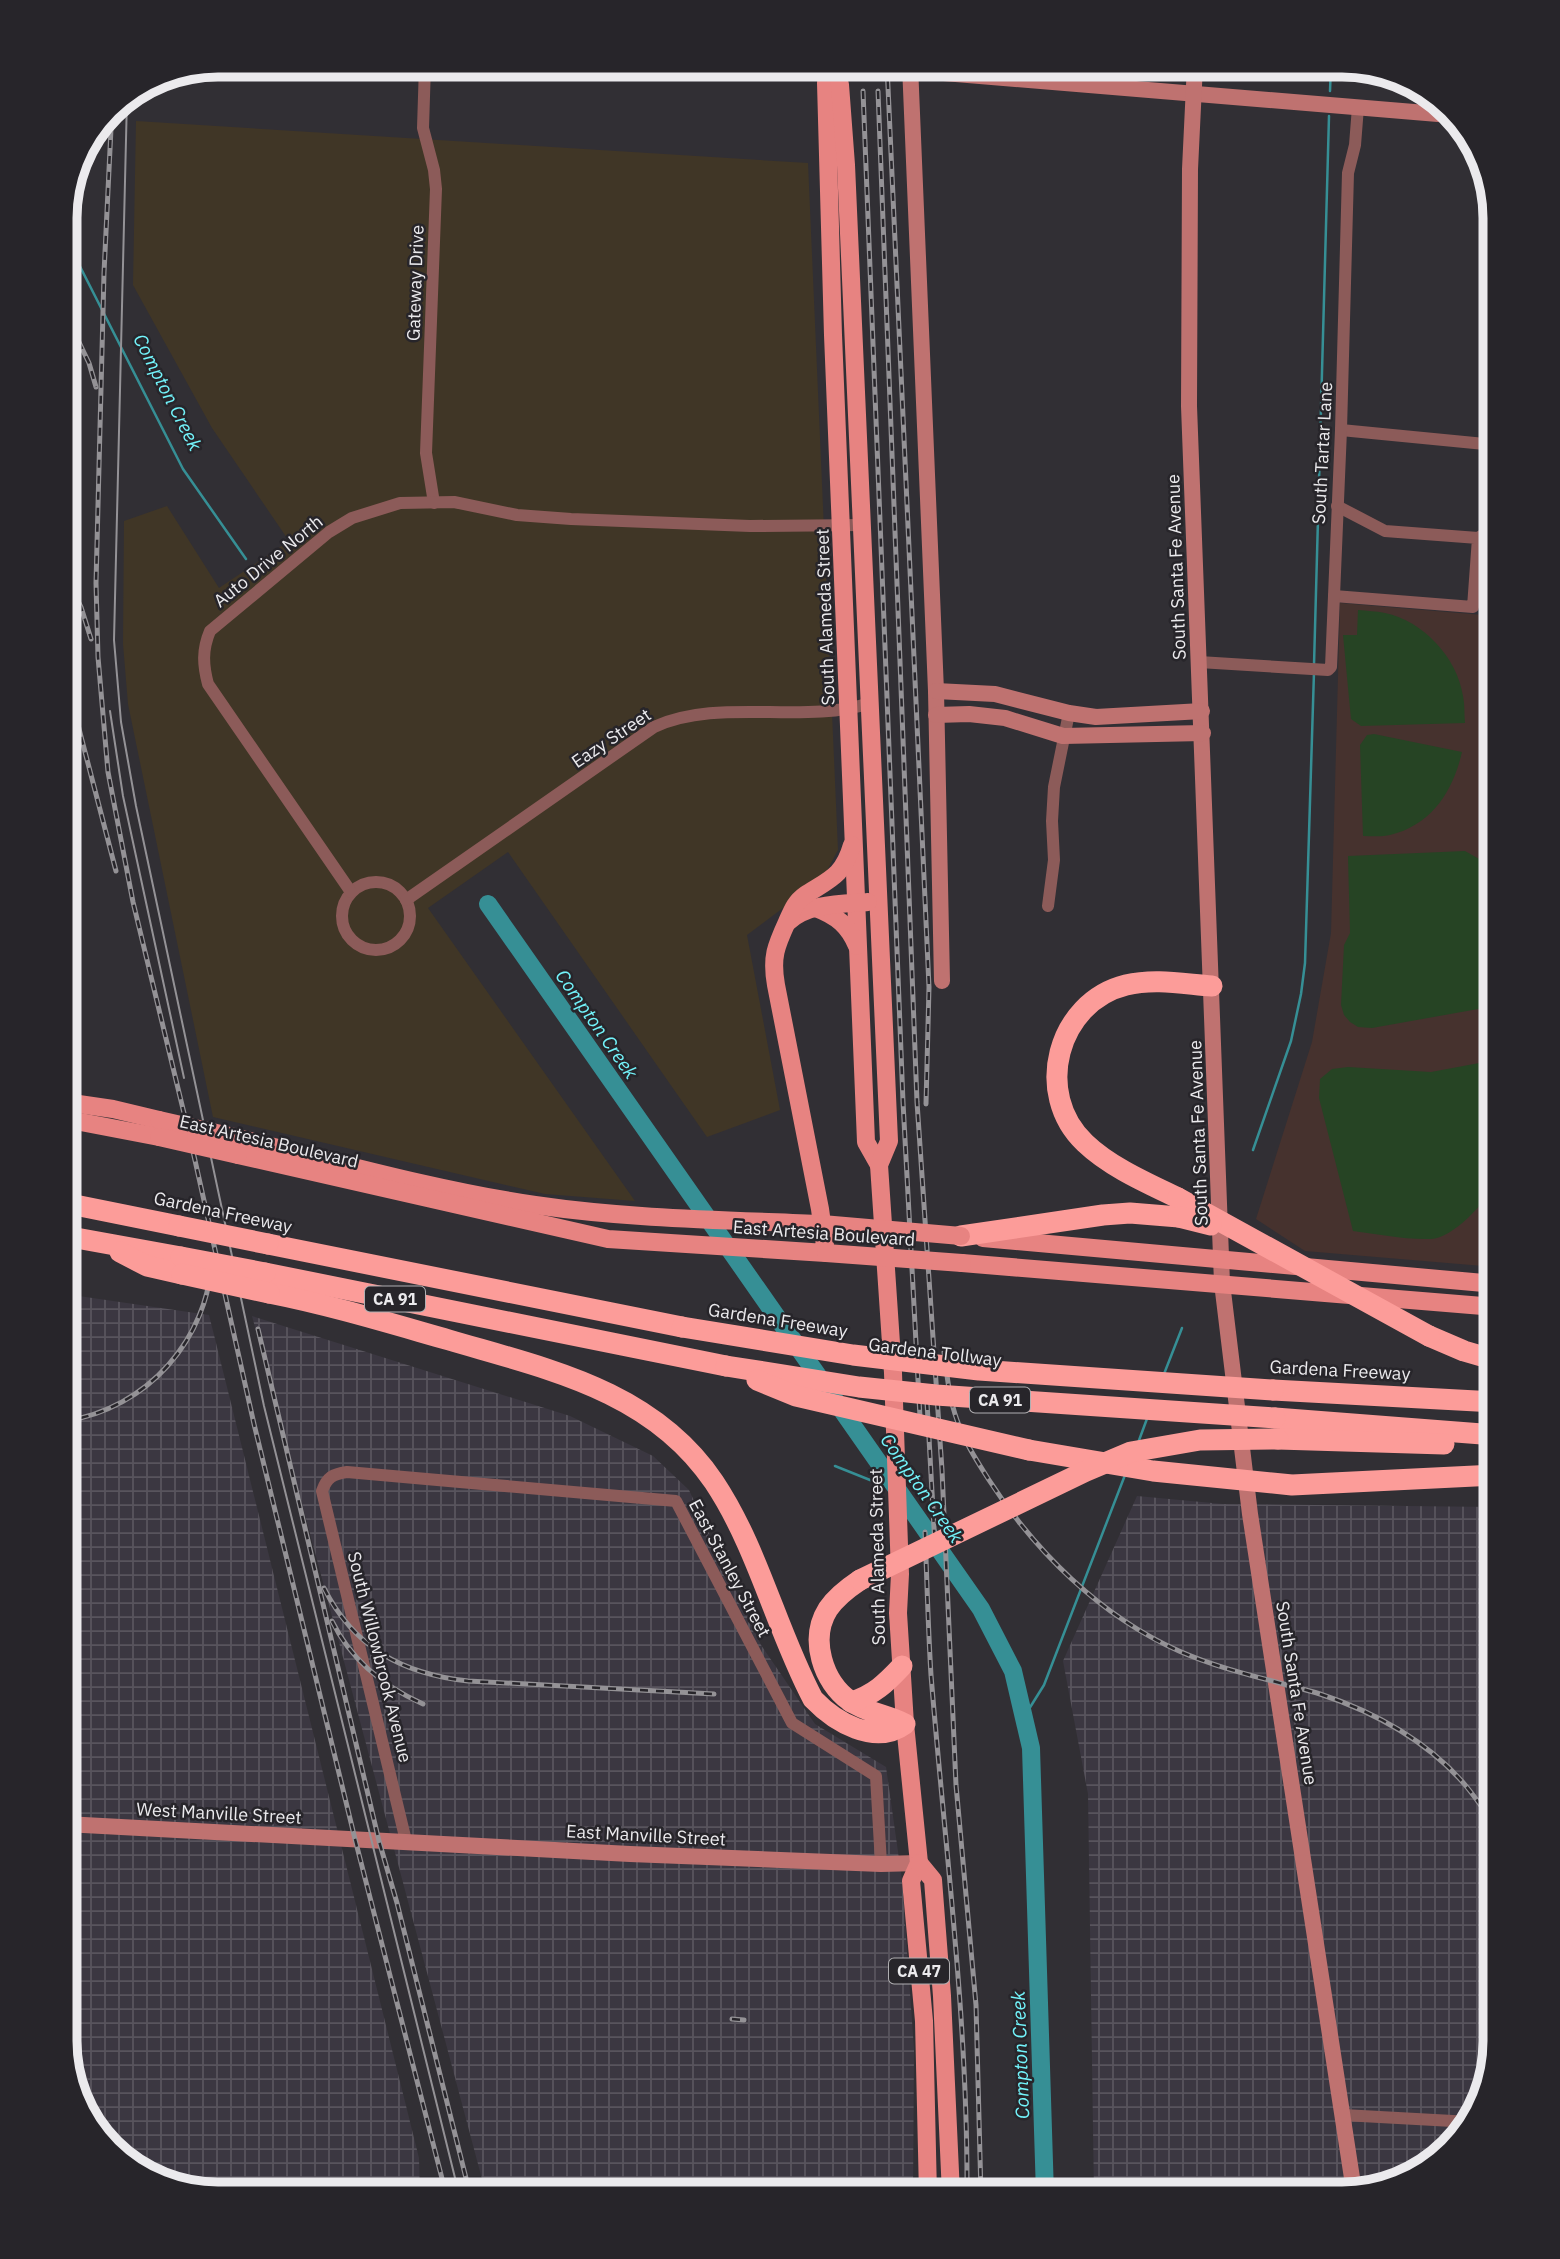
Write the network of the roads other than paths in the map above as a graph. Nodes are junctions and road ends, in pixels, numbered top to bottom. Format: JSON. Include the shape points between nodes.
{"nodes":[{"id":1,"x":425,"y":77,"type":"edge"},
{"id":2,"x":829,"y":77,"type":"edge"},
{"id":3,"x":838,"y":77,"type":"edge"},
{"id":4,"x":910,"y":77,"type":"edge"},
{"id":5,"x":1020,"y":77,"type":"edge"},
{"id":6,"x":1195,"y":77,"type":"edge"},
{"id":7,"x":1195,"y":93,"type":"junction"},
{"id":8,"x":1427,"y":106,"type":"edge"},
{"id":9,"x":1358,"y":107,"type":"junction"},
{"id":10,"x":1427,"y":113,"type":"junction"},
{"id":11,"x":1437,"y":114,"type":"edge"},
{"id":12,"x":1341,"y":430,"type":"junction"},
{"id":13,"x":1483,"y":444,"type":"edge"},
{"id":14,"x":434,"y":503,"type":"junction"},
{"id":15,"x":1337,"y":506,"type":"junction"},
{"id":16,"x":842,"y":524,"type":"junction"},
{"id":17,"x":862,"y":525,"type":"junction"},
{"id":18,"x":1483,"y":535,"type":"edge"},
{"id":19,"x":1478,"y":538,"type":"junction"},
{"id":20,"x":1475,"y":582,"type":"junction"},
{"id":21,"x":1483,"y":583,"type":"edge"},
{"id":22,"x":1334,"y":596,"type":"junction"},
{"id":23,"x":1199,"y":662,"type":"junction"},
{"id":24,"x":936,"y":691,"type":"junction"},
{"id":25,"x":870,"y":703,"type":"junction"},
{"id":26,"x":850,"y":710,"type":"junction"},
{"id":27,"x":1202,"y":711,"type":"junction"},
{"id":28,"x":1069,"y":713,"type":"junction"},
{"id":29,"x":936,"y":715,"type":"junction"},
{"id":30,"x":1202,"y":733,"type":"junction"},
{"id":31,"x":1063,"y":736,"type":"junction"},
{"id":32,"x":854,"y":838,"type":"junction"},
{"id":33,"x":352,"y":892,"type":"junction"},
{"id":34,"x":406,"y":900,"type":"junction"},
{"id":35,"x":878,"y":901,"type":"junction"},
{"id":36,"x":857,"y":903,"type":"junction"},
{"id":37,"x":1048,"y":906,"type":"dead end"},
{"id":38,"x":816,"y":908,"type":"junction"},
{"id":39,"x":786,"y":925,"type":"junction"},
{"id":40,"x":859,"y":949,"type":"junction"},
{"id":41,"x":942,"y":981,"type":"dead end"},
{"id":42,"x":1212,"y":986,"type":"junction"},
{"id":43,"x":77,"y":1103,"type":"edge"},
{"id":44,"x":77,"y":1120,"type":"edge"},
{"id":45,"x":159,"y":1128,"type":"junction"},
{"id":46,"x":879,"y":1165,"type":"junction"},
{"id":47,"x":323,"y":1167,"type":"junction"},
{"id":48,"x":1178,"y":1207,"type":"junction"},
{"id":49,"x":77,"y":1208,"type":"edge"},
{"id":50,"x":504,"y":1208,"type":"junction"},
{"id":51,"x":821,"y":1217,"type":"junction"},
{"id":52,"x":77,"y":1225,"type":"edge"},
{"id":53,"x":961,"y":1236,"type":"junction"},
{"id":54,"x":77,"y":1238,"type":"edge"},
{"id":55,"x":180,"y":1250,"type":"junction"},
{"id":56,"x":826,"y":1253,"type":"junction"},
{"id":57,"x":1220,"y":1258,"type":"junction"},
{"id":58,"x":266,"y":1268,"type":"junction"},
{"id":59,"x":1222,"y":1283,"type":"junction"},
{"id":60,"x":1483,"y":1283,"type":"edge"},
{"id":61,"x":1483,"y":1306,"type":"edge"},
{"id":62,"x":1483,"y":1357,"type":"edge"},
{"id":63,"x":716,"y":1365,"type":"junction"},
{"id":64,"x":1483,"y":1403,"type":"edge"},
{"id":65,"x":1275,"y":1412,"type":"junction"},
{"id":66,"x":1483,"y":1412,"type":"edge"},
{"id":67,"x":1483,"y":1434,"type":"edge"},
{"id":68,"x":1483,"y":1443,"type":"edge"},
{"id":69,"x":1483,"y":1476,"type":"edge"},
{"id":70,"x":326,"y":1480,"type":"joint"},
{"id":71,"x":1246,"y":1482,"type":"junction"},
{"id":72,"x":902,"y":1666,"type":"junction"},
{"id":73,"x":851,"y":1702,"type":"junction"},
{"id":74,"x":905,"y":1724,"type":"junction"},
{"id":75,"x":77,"y":1825,"type":"edge"},
{"id":76,"x":371,"y":1841,"type":"joint"},
{"id":77,"x":406,"y":1841,"type":"junction"},
{"id":78,"x":919,"y":1863,"type":"junction"},
{"id":79,"x":881,"y":1864,"type":"junction"},
{"id":80,"x":1343,"y":2115,"type":"junction"},
{"id":81,"x":1458,"y":2121,"type":"edge"},
{"id":82,"x":1353,"y":2181,"type":"edge"},
{"id":83,"x":928,"y":2182,"type":"edge"},
{"id":84,"x":950,"y":2182,"type":"edge"}],
"edges":[{"from":1,"to":14,"type":"street","name":"Gateway Drive","via":[[423,128],[436,189],[426,453]]},
{"from":2,"to":16,"type":"main road","name":"South Alameda Street","via":[[827,175]]},
{"from":3,"to":17,"type":"main road","name":"South Alameda Street"},
{"from":4,"to":24,"type":"street"},
{"from":5,"to":7,"type":"street"},
{"from":6,"to":7,"type":"street","name":"South Santa Fe Avenue"},
{"from":7,"to":9,"type":"street"},
{"from":7,"to":23,"type":"street","name":"South Santa Fe Avenue","via":[[1189,406]]},
{"from":8,"to":10,"type":"street"},
{"from":9,"to":10,"type":"street"},
{"from":9,"to":12,"type":"street","name":"South Tartar Lane","via":[[1348,173]]},
{"from":10,"to":11,"type":"street"},
{"from":12,"to":13,"type":"street"},
{"from":12,"to":15,"type":"street","name":"South Tartar Lane"},
{"from":14,"to":16,"type":"street","name":"Auto Drive North","via":[[572,519],[750,526]]},
{"from":14,"to":33,"type":"street","name":"Auto Drive North","via":[[400,503],[352,518],[329,532],[210,631],[204,645],[208,684]]},
{"from":15,"to":19,"type":"street","via":[[1385,531]]},
{"from":15,"to":22,"type":"street","name":"South Tartar Lane"},
{"from":16,"to":17,"type":"street","name":"Auto Drive North"},
{"from":16,"to":26,"type":"main road","name":"South Alameda Street"},
{"from":17,"to":25,"type":"main road","name":"South Alameda Street"},
{"from":18,"to":19,"type":"street"},
{"from":19,"to":20,"type":"street"},
{"from":20,"to":21,"type":"street"},
{"from":20,"to":22,"type":"street","via":[[1473,607]]},
{"from":22,"to":23,"type":"street","name":"South Tartar Lane","via":[[1328,670]]},
{"from":23,"to":27,"type":"street","name":"South Santa Fe Avenue"},
{"from":24,"to":28,"type":"street","via":[[995,694]]},
{"from":24,"to":29,"type":"street"},
{"from":25,"to":26,"type":"street","name":"Eazy Street"},
{"from":25,"to":35,"type":"main road","name":"South Alameda Street"},
{"from":26,"to":32,"type":"main road","name":"South Alameda Street"},
{"from":26,"to":34,"type":"street","name":"Eazy Street","via":[[690,716],[667,721]]},
{"from":27,"to":28,"type":"street","via":[[1096,717]]},
{"from":27,"to":30,"type":"street","name":"South Santa Fe Avenue"},
{"from":28,"to":31,"type":"street"},
{"from":29,"to":31,"type":"street","via":[[1006,718]]},
{"from":29,"to":41,"type":"street"},
{"from":30,"to":31,"type":"street"},
{"from":30,"to":42,"type":"street","name":"South Santa Fe Avenue"},
{"from":31,"to":37,"type":"street"},
{"from":32,"to":36,"type":"main road","name":"South Alameda Street"},
{"from":32,"to":39,"type":"main road","via":[[839,872],[799,901]]},
{"from":33,"to":34,"type":"street","via":[[381,882]]},
{"from":33,"to":34,"type":"street","via":[[342,911],[343,926],[350,938],[369,950],[383,950],[402,938],[410,919]]},
{"from":35,"to":36,"type":"main road"},
{"from":35,"to":46,"type":"main road","name":"South Alameda Street","via":[[889,1141]]},
{"from":36,"to":38,"type":"main road"},
{"from":36,"to":40,"type":"main road","name":"South Alameda Street"},
{"from":38,"to":39,"type":"main road"},
{"from":38,"to":40,"type":"main road","via":[[842,922]]},
{"from":39,"to":51,"type":"main road","via":[[776,945],[773,971]]},
{"from":40,"to":46,"type":"main road","name":"South Alameda Street","via":[[866,1142]]},
{"from":42,"to":48,"type":"highway","via":[[1153,982],[1112,990],[1080,1014],[1058,1054],[1060,1101],[1080,1137]]},
{"from":42,"to":57,"type":"street","name":"South Santa Fe Avenue"},
{"from":43,"to":45,"type":"main road","via":[[113,1109]]},
{"from":44,"to":45,"type":"main road"},
{"from":45,"to":47,"type":"main road","name":"East Artesia Boulevard","bridge":true,"via":[[238,1155]]},
{"from":45,"to":47,"type":"main road","name":"East Artesia Boulevard","bridge":true,"via":[[234,1137]]},
{"from":46,"to":72,"type":"main road","name":"South Alameda Street","bridge":true,"via":[[893,1373]]},
{"from":47,"to":50,"type":"main road","name":"East Artesia Boulevard"},
{"from":48,"to":53,"type":"highway"},
{"from":48,"to":62,"type":"highway","bridge":true,"via":[[1256,1242],[1429,1336]]},
{"from":49,"to":55,"type":"highway","name":"Gardena Freeway","number":"CA 91"},
{"from":50,"to":51,"type":"main road","name":"East Artesia Boulevard","via":[[623,1216]]},
{"from":50,"to":56,"type":"main road","name":"East Artesia Boulevard","via":[[608,1239]]},
{"from":51,"to":53,"type":"main road","name":"East Artesia Boulevard","bridge":true},
{"from":51,"to":56,"type":"main road"},
{"from":52,"to":55,"type":"highway"},
{"from":53,"to":57,"type":"main road","name":"East Artesia Boulevard"},
{"from":54,"to":55,"type":"highway","via":[[100,1241],[147,1266]]},
{"from":55,"to":58,"type":"highway","name":"Gardena Freeway","number":"CA 91","bridge":true},
{"from":55,"to":58,"type":"highway","bridge":true},
{"from":56,"to":59,"type":"main road","name":"East Artesia Boulevard","bridge":true},
{"from":57,"to":59,"type":"street","name":"South Santa Fe Avenue"},
{"from":57,"to":60,"type":"main road","name":"East Artesia Boulevard"},
{"from":58,"to":63,"type":"highway","name":"Gardena Freeway","number":"CA 91","via":[[563,1323],[581,1337]]},
{"from":58,"to":65,"type":"highway","name":"Gardena Freeway","number":"CA 91","bridge":true,"via":[[340,1259],[686,1333]]},
{"from":58,"to":74,"type":"highway","via":[[327,1304],[564,1373],[649,1416],[713,1481],[740,1529],[813,1699],[835,1719],[863,1731],[898,1730]]},
{"from":59,"to":61,"type":"main road","name":"East Artesia Boulevard"},
{"from":59,"to":71,"type":"street","name":"South Santa Fe Avenue"},
{"from":63,"to":65,"type":"highway","name":"Gardena Freeway","number":"CA 91","bridge":true,"via":[[936,1395]]},
{"from":63,"to":71,"type":"highway","bridge":true,"via":[[796,1396],[1029,1450]]},
{"from":64,"to":65,"type":"highway","name":"Gardena Freeway","number":"CA 91"},
{"from":65,"to":66,"type":"highway"},
{"from":65,"to":67,"type":"highway","name":"Gardena Freeway","number":"CA 91"},
{"from":65,"to":68,"type":"highway"},
{"from":65,"to":73,"type":"highway","bridge":true,"via":[[1200,1440],[1131,1452],[1095,1466],[860,1580],[827,1612],[819,1642],[827,1675]]},
{"from":69,"to":71,"type":"highway","via":[[1338,1484]]},
{"from":70,"to":77,"type":"street","name":"South Willowbrook Avenue","via":[[322,1491]]},
{"from":70,"to":79,"type":"street","name":"East Stanley Street","via":[[347,1472],[676,1501],[792,1723],[876,1776]]},
{"from":71,"to":80,"type":"street","name":"South Santa Fe Avenue"},
{"from":72,"to":73,"type":"highway","via":[[880,1689]]},
{"from":72,"to":74,"type":"main road","name":"South Alameda Street"},
{"from":73,"to":74,"type":"highway"},
{"from":74,"to":78,"type":"main road","name":"South Alameda Street","number":"CA 47"},
{"from":75,"to":76,"type":"street","name":"West Manville Street"},
{"from":76,"to":77,"type":"street","name":"East Manville Street"},
{"from":77,"to":79,"type":"street","name":"East Manville Street"},
{"from":78,"to":79,"type":"street","name":"East Manville Street"},
{"from":78,"to":83,"type":"main road","name":"South Alameda Street","number":"CA 47","via":[[911,1881],[924,2021]]},
{"from":78,"to":84,"type":"main road","name":"South Alameda Street","number":"CA 47","via":[[933,1880]]},
{"from":80,"to":81,"type":"street"},
{"from":80,"to":82,"type":"street","name":"South Santa Fe Avenue"}]}
